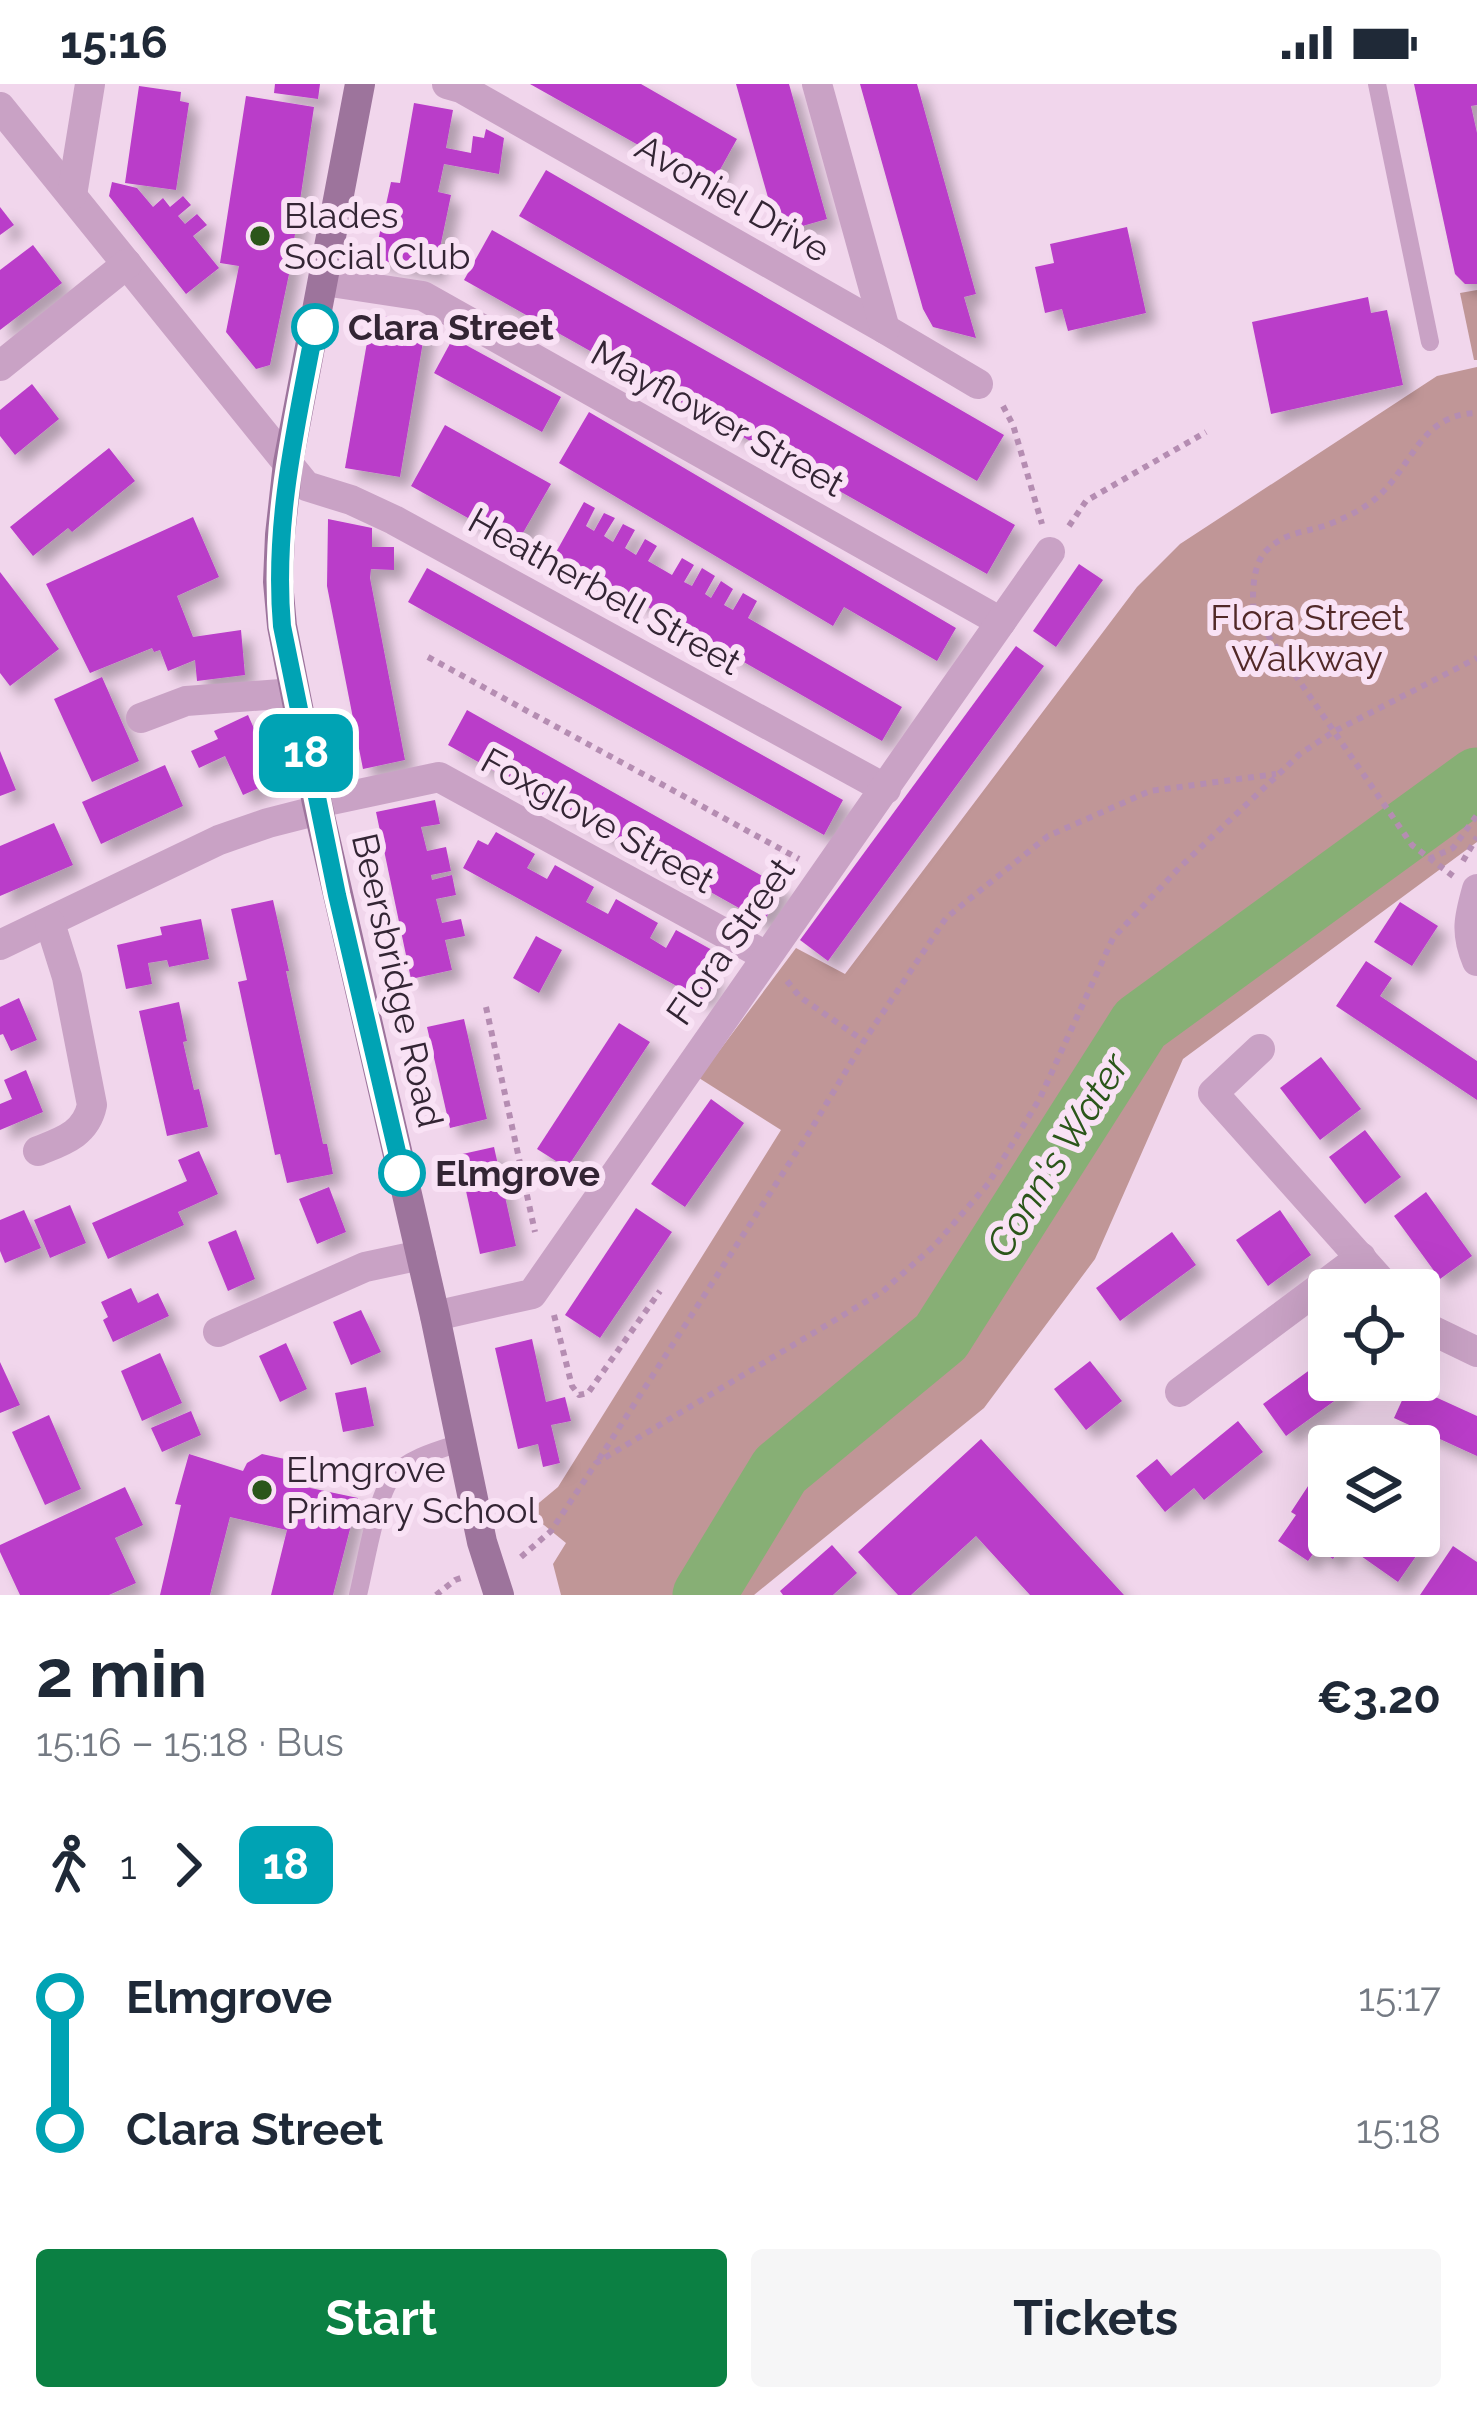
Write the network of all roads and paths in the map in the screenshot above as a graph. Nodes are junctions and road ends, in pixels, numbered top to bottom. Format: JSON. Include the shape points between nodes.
{"nodes":[{"id":1,"x":90,"y":84,"type":"edge"},
{"id":2,"x":359,"y":84,"type":"edge"},
{"id":3,"x":447,"y":84,"type":"edge"},
{"id":4,"x":818,"y":84,"type":"edge"},
{"id":5,"x":1377,"y":84,"type":"edge"},
{"id":6,"x":0,"y":107,"type":"edge"},
{"id":7,"x":72,"y":195,"type":"junction"},
{"id":8,"x":127,"y":264,"type":"junction"},
{"id":9,"x":323,"y":281,"type":"junction"},
{"id":10,"x":885,"y":329,"type":"junction"},
{"id":11,"x":1430,"y":342,"type":"dead end"},
{"id":12,"x":0,"y":367,"type":"edge"},
{"id":13,"x":978,"y":384,"type":"joint"},
{"id":14,"x":1477,"y":413,"type":"edge"},
{"id":15,"x":1206,"y":432,"type":"dead end"},
{"id":16,"x":288,"y":463,"type":"junction"},
{"id":17,"x":1050,"y":552,"type":"junction"},
{"id":18,"x":1000,"y":622,"type":"junction"},
{"id":19,"x":428,"y":657,"type":"dead end"},
{"id":20,"x":1477,"y":658,"type":"edge"},
{"id":21,"x":294,"y":693,"type":"junction"},
{"id":22,"x":141,"y":718,"type":"dead end"},
{"id":23,"x":1333,"y":732,"type":"junction"},
{"id":24,"x":1280,"y":773,"type":"junction"},
{"id":25,"x":886,"y":789,"type":"junction"},
{"id":26,"x":318,"y":807,"type":"junction"},
{"id":27,"x":1477,"y":815,"type":"edge"},
{"id":28,"x":1429,"y":859,"type":"junction"},
{"id":29,"x":1444,"y":871,"type":"dead end"},
{"id":30,"x":825,"y":873,"type":"junction"},
{"id":31,"x":1477,"y":889,"type":"edge"},
{"id":32,"x":50,"y":922,"type":"junction"},
{"id":33,"x":0,"y":945,"type":"edge"},
{"id":34,"x":766,"y":956,"type":"junction"},
{"id":35,"x":1477,"y":961,"type":"edge"},
{"id":36,"x":486,"y":1007,"type":"dead end"},
{"id":37,"x":864,"y":1041,"type":"junction"},
{"id":38,"x":1260,"y":1049,"type":"dead end"},
{"id":39,"x":38,"y":1151,"type":"dead end"},
{"id":40,"x":421,"y":1255,"type":"junction"},
{"id":41,"x":1361,"y":1257,"type":"junction"},
{"id":42,"x":1371,"y":1269,"type":"edge"},
{"id":43,"x":544,"y":1276,"type":"junction"},
{"id":44,"x":660,"y":1291,"type":"dead end"},
{"id":45,"x":435,"y":1316,"type":"junction"},
{"id":46,"x":218,"y":1332,"type":"dead end"},
{"id":47,"x":1440,"y":1334,"type":"edge"},
{"id":48,"x":560,"y":1337,"type":"dead end"},
{"id":49,"x":1477,"y":1352,"type":"edge"},
{"id":50,"x":1180,"y":1392,"type":"dead end"},
{"id":51,"x":460,"y":1443,"type":"junction"},
{"id":52,"x":596,"y":1463,"type":"junction"},
{"id":53,"x":523,"y":1556,"type":"dead end"},
{"id":54,"x":454,"y":1580,"type":"dead end"},
{"id":55,"x":358,"y":1595,"type":"edge"},
{"id":56,"x":436,"y":1595,"type":"edge"},
{"id":57,"x":499,"y":1595,"type":"edge"}],
"edges":[{"from":1,"to":7,"type":"street"},
{"from":2,"to":9,"type":"main road","name":"Beersbridge Road"},
{"from":3,"to":10,"type":"street","name":"Avoniel Drive"},
{"from":4,"to":10,"type":"street"},
{"from":5,"to":11,"type":"lane"},
{"from":6,"to":7,"type":"street"},
{"from":7,"to":8,"type":"street"},
{"from":8,"to":12,"type":"street"},
{"from":8,"to":16,"type":"street"},
{"from":9,"to":16,"type":"main road","name":"Beersbridge Road"},
{"from":9,"to":18,"type":"street","name":"Mayflower Street","via":[[423,296]]},
{"from":10,"to":13,"type":"street","name":"Avoniel Drive"},
{"from":13,"to":17,"type":"path","via":[[1013,425]]},
{"from":14,"to":23,"type":"path","via":[[1442,419],[1373,500],[1327,525],[1290,532],[1262,555],[1254,615]]},
{"from":15,"to":17,"type":"path","via":[[1087,501]]},
{"from":16,"to":21,"type":"main road","name":"Beersbridge Road","via":[[278,581]]},
{"from":16,"to":25,"type":"street","name":"Heatherbell Street","via":[[306,486],[394,520]]},
{"from":17,"to":18,"type":"street","name":"Flora Street"},
{"from":18,"to":25,"type":"street","name":"Flora Street"},
{"from":19,"to":30,"type":"path"},
{"from":20,"to":23,"type":"path"},
{"from":21,"to":22,"type":"street","via":[[186,701]]},
{"from":21,"to":26,"type":"main road","name":"Beersbridge Road"},
{"from":23,"to":24,"type":"path"},
{"from":23,"to":28,"type":"path"},
{"from":24,"to":37,"type":"path","via":[[1150,791],[1048,836],[946,918]]},
{"from":24,"to":52,"type":"path","via":[[1113,938],[1040,1098],[988,1184],[935,1245],[882,1292]]},
{"from":25,"to":30,"type":"street","name":"Flora Street"},
{"from":26,"to":32,"type":"street","name":"Foxglove Street","via":[[219,840]]},
{"from":26,"to":34,"type":"street","name":"Foxglove Street","via":[[439,777]]},
{"from":26,"to":40,"type":"main road","name":"Beersbridge Road"},
{"from":27,"to":28,"type":"path","via":[[1453,848]]},
{"from":28,"to":29,"type":"path"},
{"from":30,"to":34,"type":"street","name":"Flora Street"},
{"from":31,"to":35,"type":"street","via":[[1469,942]]},
{"from":32,"to":33,"type":"street","name":"Foxglove Street"},
{"from":32,"to":39,"type":"street","via":[[92,1105],[76,1133]]},
{"from":34,"to":37,"type":"path","via":[[800,997]]},
{"from":34,"to":43,"type":"street","name":"Flora Street"},
{"from":36,"to":43,"type":"path"},
{"from":37,"to":52,"type":"path"},
{"from":38,"to":41,"type":"street","via":[[1214,1093]]},
{"from":40,"to":45,"type":"main road","name":"Beersbridge Road"},
{"from":40,"to":46,"type":"street","via":[[365,1267]]},
{"from":41,"to":42,"type":"street"},
{"from":41,"to":50,"type":"street"},
{"from":43,"to":45,"type":"street","name":"Flora Street","via":[[532,1294]]},
{"from":44,"to":48,"type":"path","via":[[588,1393],[579,1396],[572,1386]]},
{"from":45,"to":51,"type":"main road","name":"Beersbridge Road"},
{"from":47,"to":49,"type":"street"},
{"from":51,"to":55,"type":"lane","via":[[394,1473]]},
{"from":51,"to":57,"type":"main road","name":"Beersbridge Road"},
{"from":52,"to":53,"type":"path","via":[[551,1532]]},
{"from":54,"to":56,"type":"path"}]}
